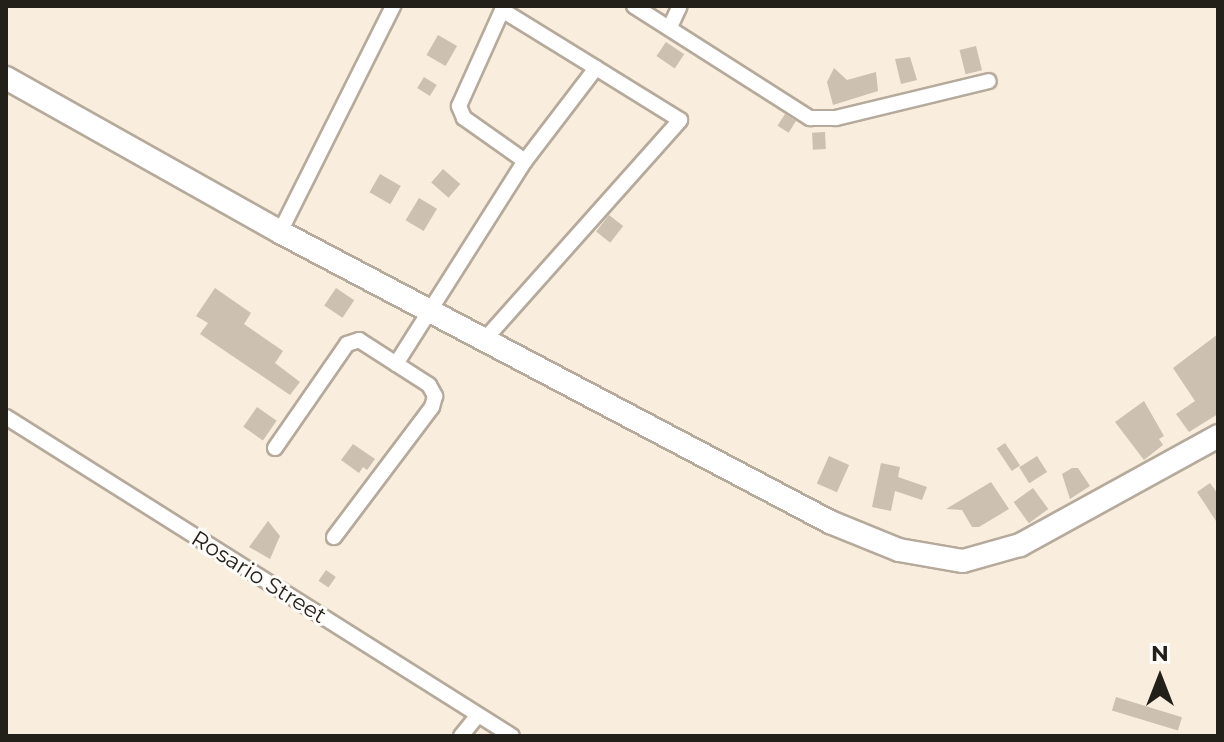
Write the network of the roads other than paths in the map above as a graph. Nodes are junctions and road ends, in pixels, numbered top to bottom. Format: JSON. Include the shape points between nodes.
{"nodes":[{"id":1,"x":393,"y":6,"type":"edge"},
{"id":2,"x":634,"y":6,"type":"edge"},
{"id":3,"x":680,"y":6,"type":"edge"},
{"id":4,"x":503,"y":8,"type":"edge"},
{"id":5,"x":670,"y":27,"type":"junction"},
{"id":6,"x":596,"y":68,"type":"junction"},
{"id":7,"x":6,"y":78,"type":"edge"},
{"id":8,"x":989,"y":81,"type":"dead end"},
{"id":9,"x":525,"y":161,"type":"junction"},
{"id":10,"x":280,"y":232,"type":"junction"},
{"id":11,"x":427,"y":309,"type":"junction"},
{"id":12,"x":486,"y":338,"type":"junction"},
{"id":13,"x":396,"y":364,"type":"junction"},
{"id":14,"x":6,"y":417,"type":"edge"},
{"id":15,"x":1218,"y":436,"type":"edge"},
{"id":16,"x":275,"y":448,"type":"dead end"},
{"id":17,"x":334,"y":537,"type":"dead end"},
{"id":18,"x":478,"y":715,"type":"junction"},
{"id":19,"x":461,"y":736,"type":"edge"},
{"id":20,"x":512,"y":736,"type":"edge"}],
"edges":[{"from":1,"to":10,"type":"street"},
{"from":2,"to":5,"type":"street"},
{"from":3,"to":5,"type":"street"},
{"from":4,"to":6,"type":"street"},
{"from":4,"to":9,"type":"street","via":[[459,106],[464,118]]},
{"from":5,"to":8,"type":"street","via":[[810,118],[836,118]]},
{"from":6,"to":9,"type":"street"},
{"from":6,"to":12,"type":"street","via":[[680,120]]},
{"from":7,"to":10,"type":"street"},
{"from":9,"to":11,"type":"street"},
{"from":10,"to":11,"type":"street"},
{"from":11,"to":12,"type":"street"},
{"from":11,"to":13,"type":"street"},
{"from":12,"to":15,"type":"street","via":[[830,522],[899,550],[963,561],[1020,545]]},
{"from":13,"to":16,"type":"street","via":[[359,340],[347,344]]},
{"from":13,"to":17,"type":"street","via":[[429,385],[435,396],[432,407]]},
{"from":14,"to":18,"type":"street","name":"Rosario Street"},
{"from":18,"to":19,"type":"street"},
{"from":18,"to":20,"type":"street","name":"Rosario Street"}]}
